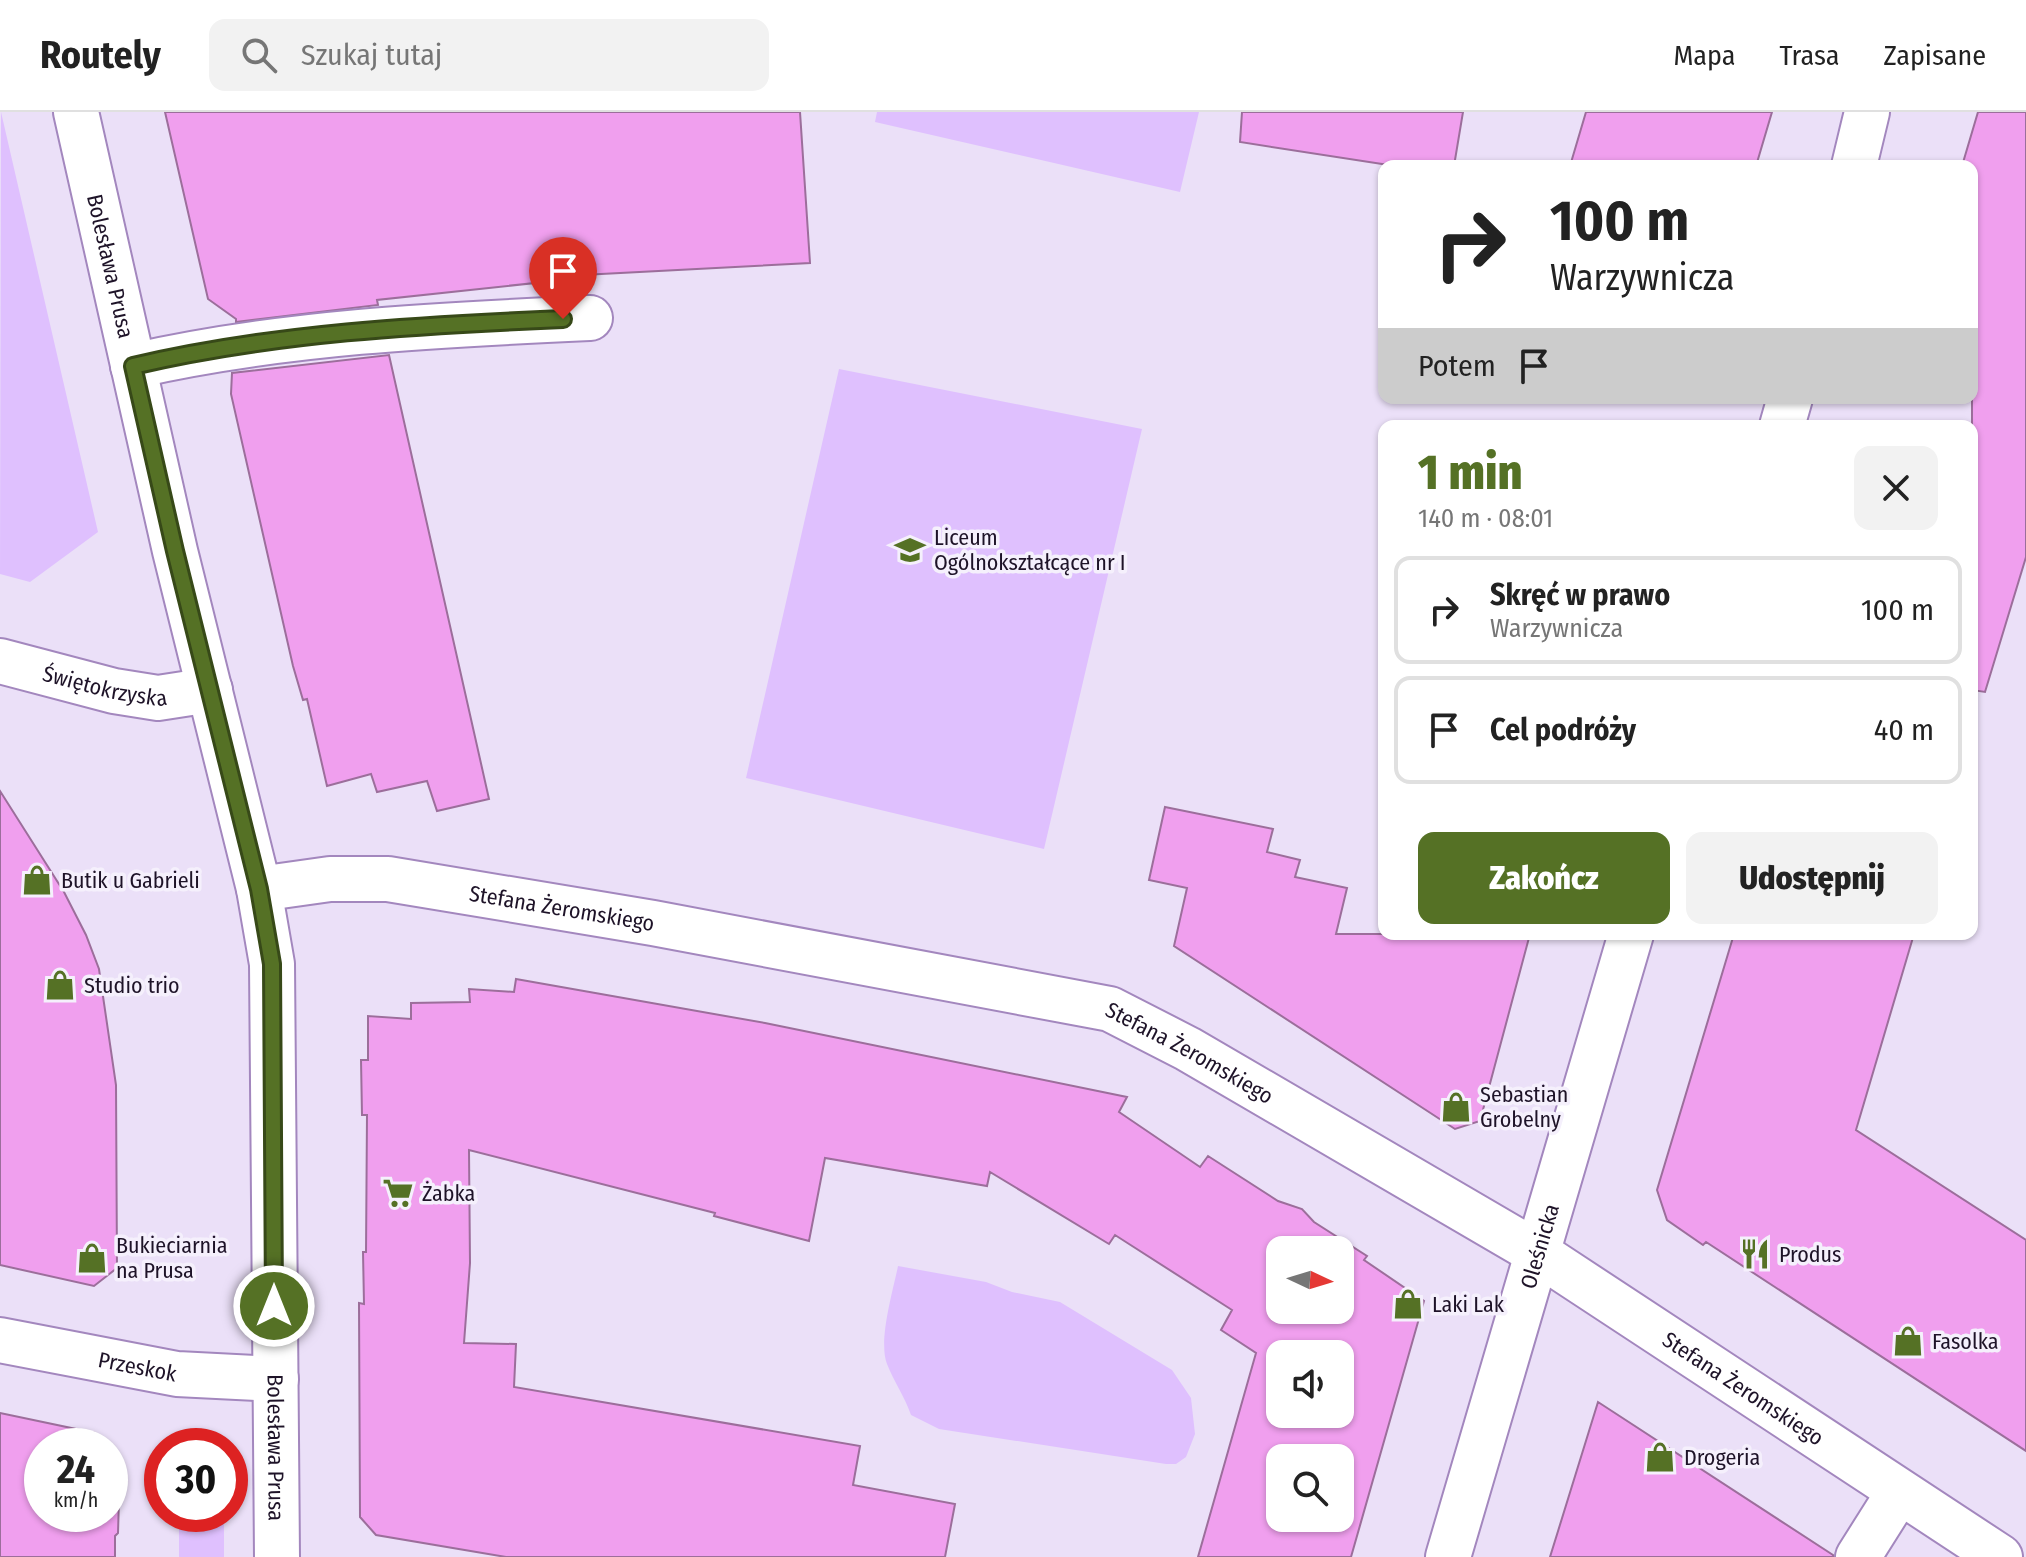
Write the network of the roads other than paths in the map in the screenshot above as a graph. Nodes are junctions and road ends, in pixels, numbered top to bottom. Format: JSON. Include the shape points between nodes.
{"nodes":[{"id":1,"x":76,"y":112,"type":"edge"},
{"id":2,"x":1867,"y":112,"type":"edge"},
{"id":3,"x":1855,"y":160,"type":"edge"},
{"id":4,"x":590,"y":318,"type":"dead end"},
{"id":5,"x":133,"y":366,"type":"junction"},
{"id":6,"x":0,"y":661,"type":"edge"},
{"id":7,"x":210,"y":690,"type":"junction"},
{"id":8,"x":259,"y":889,"type":"junction"},
{"id":9,"x":1629,"y":940,"type":"edge"},
{"id":10,"x":1536,"y":1252,"type":"junction"},
{"id":11,"x":0,"y":1340,"type":"edge"},
{"id":12,"x":276,"y":1379,"type":"junction"},
{"id":13,"x":1899,"y":1492,"type":"junction"},
{"id":14,"x":277,"y":1557,"type":"edge"},
{"id":15,"x":1448,"y":1557,"type":"edge"},
{"id":16,"x":1858,"y":1557,"type":"edge"},
{"id":17,"x":2000,"y":1557,"type":"edge"}],
"edges":[{"from":1,"to":5,"type":"street","name":"Bolesława Prusa"},
{"from":2,"to":3,"type":"street"},
{"from":4,"to":5,"type":"street","via":[[384,328],[220,347]]},
{"from":5,"to":7,"type":"street","name":"Bolesława Prusa"},
{"from":6,"to":7,"type":"street","name":"Świętokrzyska","via":[[158,698]]},
{"from":7,"to":8,"type":"street","name":"Bolesława Prusa"},
{"from":8,"to":10,"type":"street","name":"Stefana Żeromskiego","via":[[330,879],[388,879],[1110,1009]]},
{"from":8,"to":12,"type":"street","name":"Bolesława Prusa","via":[[272,964]]},
{"from":9,"to":10,"type":"street","name":"Oleśnicka"},
{"from":10,"to":13,"type":"street","name":"Stefana Żeromskiego"},
{"from":10,"to":15,"type":"street","name":"Oleśnicka"},
{"from":11,"to":12,"type":"street","name":"Przeskok","via":[[177,1374]]},
{"from":12,"to":14,"type":"street","name":"Bolesława Prusa"},
{"from":13,"to":16,"type":"street"},
{"from":13,"to":17,"type":"street","name":"Stefana Żeromskiego"}]}
